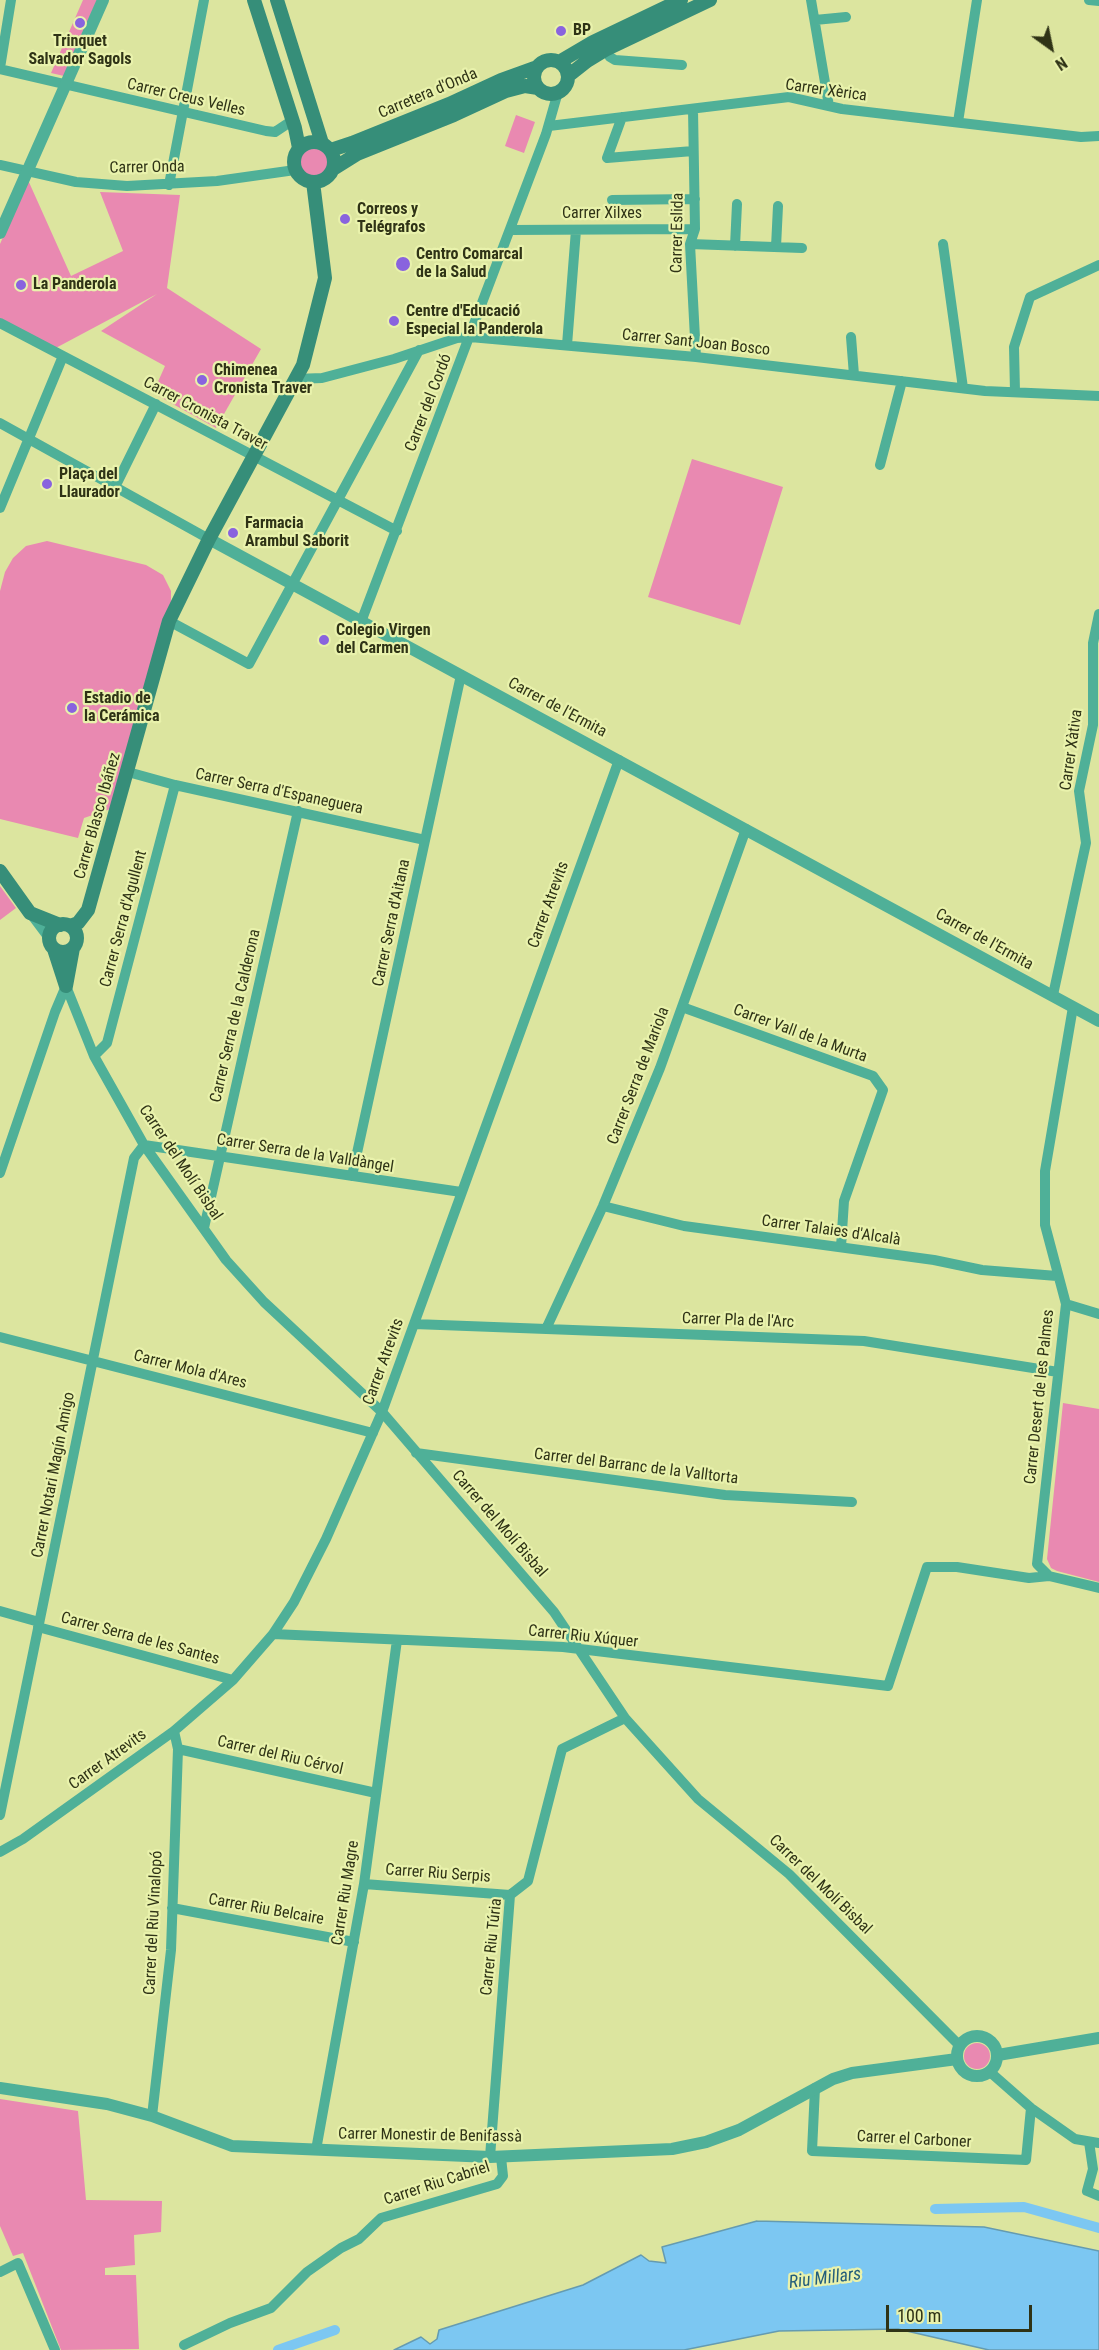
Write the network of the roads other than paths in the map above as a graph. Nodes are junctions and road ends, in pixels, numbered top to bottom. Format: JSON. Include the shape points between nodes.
{"nodes":[{"id":1,"x":11,"y":0,"type":"edge"},
{"id":2,"x":103,"y":0,"type":"edge"},
{"id":3,"x":204,"y":0,"type":"edge"},
{"id":4,"x":254,"y":0,"type":"edge"},
{"id":5,"x":277,"y":0,"type":"edge"},
{"id":6,"x":681,"y":0,"type":"edge"},
{"id":7,"x":710,"y":0,"type":"edge"},
{"id":8,"x":811,"y":0,"type":"edge"},
{"id":9,"x":977,"y":0,"type":"edge"},
{"id":10,"x":1089,"y":0,"type":"edge"},
{"id":11,"x":1099,"y":1,"type":"edge"},
{"id":12,"x":846,"y":17,"type":"dead end"},
{"id":13,"x":814,"y":20,"type":"junction"},
{"id":14,"x":605,"y":50,"type":"junction"},
{"id":15,"x":559,"y":62,"type":"junction"},
{"id":16,"x":682,"y":64,"type":"dead end"},
{"id":17,"x":537,"y":67,"type":"junction"},
{"id":18,"x":0,"y":68,"type":"edge"},
{"id":19,"x":568,"y":76,"type":"junction"},
{"id":20,"x":65,"y":86,"type":"junction"},
{"id":21,"x":538,"y":88,"type":"junction"},
{"id":22,"x":558,"y":92,"type":"junction"},
{"id":23,"x":829,"y":106,"type":"junction"},
{"id":24,"x":693,"y":109,"type":"junction"},
{"id":25,"x":182,"y":113,"type":"junction"},
{"id":26,"x":622,"y":117,"type":"junction"},
{"id":27,"x":293,"y":120,"type":"junction"},
{"id":28,"x":958,"y":122,"type":"junction"},
{"id":29,"x":549,"y":126,"type":"junction"},
{"id":30,"x":1099,"y":136,"type":"edge"},
{"id":31,"x":326,"y":146,"type":"junction"},
{"id":32,"x":299,"y":148,"type":"junction"},
{"id":33,"x":693,"y":151,"type":"junction"},
{"id":34,"x":0,"y":165,"type":"edge"},
{"id":35,"x":333,"y":169,"type":"junction"},
{"id":36,"x":295,"y":170,"type":"junction"},
{"id":37,"x":27,"y":172,"type":"junction"},
{"id":38,"x":313,"y":182,"type":"junction"},
{"id":39,"x":169,"y":185,"type":"junction"},
{"id":40,"x":694,"y":199,"type":"junction"},
{"id":41,"x":612,"y":200,"type":"dead end"},
{"id":42,"x":737,"y":204,"type":"dead end"},
{"id":43,"x":778,"y":206,"type":"dead end"},
{"id":44,"x":695,"y":229,"type":"junction"},
{"id":45,"x":510,"y":230,"type":"junction"},
{"id":46,"x":576,"y":230,"type":"junction"},
{"id":47,"x":0,"y":233,"type":"edge"},
{"id":48,"x":690,"y":244,"type":"junction"},
{"id":49,"x":943,"y":244,"type":"dead end"},
{"id":50,"x":735,"y":246,"type":"junction"},
{"id":51,"x":776,"y":247,"type":"junction"},
{"id":52,"x":802,"y":248,"type":"dead end"},
{"id":53,"x":1099,"y":265,"type":"edge"},
{"id":54,"x":0,"y":323,"type":"edge"},
{"id":55,"x":470,"y":337,"type":"junction"},
{"id":56,"x":851,"y":337,"type":"dead end"},
{"id":57,"x":567,"y":345,"type":"junction"},
{"id":58,"x":419,"y":350,"type":"junction"},
{"id":59,"x":63,"y":356,"type":"junction"},
{"id":60,"x":696,"y":357,"type":"junction"},
{"id":61,"x":854,"y":375,"type":"junction"},
{"id":62,"x":296,"y":379,"type":"junction"},
{"id":63,"x":902,"y":381,"type":"junction"},
{"id":64,"x":963,"y":388,"type":"junction"},
{"id":65,"x":1015,"y":392,"type":"junction"},
{"id":66,"x":1099,"y":396,"type":"edge"},
{"id":67,"x":156,"y":404,"type":"junction"},
{"id":68,"x":0,"y":423,"type":"edge"},
{"id":69,"x":29,"y":439,"type":"junction"},
{"id":70,"x":254,"y":456,"type":"junction"},
{"id":71,"x":880,"y":465,"type":"dead end"},
{"id":72,"x":115,"y":487,"type":"junction"},
{"id":73,"x":338,"y":500,"type":"junction"},
{"id":74,"x":0,"y":508,"type":"edge"},
{"id":75,"x":397,"y":531,"type":"junction"},
{"id":76,"x":209,"y":539,"type":"junction"},
{"id":77,"x":292,"y":584,"type":"junction"},
{"id":78,"x":1099,"y":614,"type":"edge"},
{"id":79,"x":169,"y":621,"type":"junction"},
{"id":80,"x":361,"y":622,"type":"junction"},
{"id":81,"x":461,"y":675,"type":"junction"},
{"id":82,"x":619,"y":760,"type":"junction"},
{"id":83,"x":128,"y":772,"type":"junction"},
{"id":84,"x":175,"y":785,"type":"junction"},
{"id":85,"x":298,"y":811,"type":"junction"},
{"id":86,"x":746,"y":829,"type":"junction"},
{"id":87,"x":425,"y":840,"type":"junction"},
{"id":88,"x":0,"y":871,"type":"edge"},
{"id":89,"x":30,"y":913,"type":"junction"},
{"id":90,"x":65,"y":926,"type":"junction"},
{"id":91,"x":51,"y":944,"type":"junction"},
{"id":92,"x":73,"y":948,"type":"junction"},
{"id":93,"x":66,"y":986,"type":"junction"},
{"id":94,"x":1053,"y":995,"type":"junction"},
{"id":95,"x":682,"y":1007,"type":"junction"},
{"id":96,"x":1073,"y":1007,"type":"junction"},
{"id":97,"x":1099,"y":1021,"type":"edge"},
{"id":98,"x":94,"y":1056,"type":"junction"},
{"id":99,"x":144,"y":1145,"type":"junction"},
{"id":100,"x":220,"y":1156,"type":"junction"},
{"id":101,"x":0,"y":1173,"type":"edge"},
{"id":102,"x":352,"y":1176,"type":"junction"},
{"id":103,"x":461,"y":1192,"type":"junction"},
{"id":104,"x":603,"y":1206,"type":"junction"},
{"id":105,"x":204,"y":1228,"type":"junction"},
{"id":106,"x":841,"y":1247,"type":"junction"},
{"id":107,"x":1057,"y":1276,"type":"junction"},
{"id":108,"x":1066,"y":1304,"type":"junction"},
{"id":109,"x":1099,"y":1314,"type":"edge"},
{"id":110,"x":414,"y":1324,"type":"junction"},
{"id":111,"x":546,"y":1329,"type":"junction"},
{"id":112,"x":0,"y":1337,"type":"edge"},
{"id":113,"x":92,"y":1361,"type":"junction"},
{"id":114,"x":1058,"y":1372,"type":"junction"},
{"id":115,"x":382,"y":1412,"type":"junction"},
{"id":116,"x":373,"y":1432,"type":"junction"},
{"id":117,"x":416,"y":1453,"type":"junction"},
{"id":118,"x":852,"y":1502,"type":"dead end"},
{"id":119,"x":1049,"y":1576,"type":"junction"},
{"id":120,"x":1099,"y":1588,"type":"edge"},
{"id":121,"x":0,"y":1611,"type":"edge"},
{"id":122,"x":39,"y":1624,"type":"junction"},
{"id":123,"x":273,"y":1634,"type":"junction"},
{"id":124,"x":397,"y":1640,"type":"junction"},
{"id":125,"x":580,"y":1651,"type":"junction"},
{"id":126,"x":233,"y":1680,"type":"junction"},
{"id":127,"x":625,"y":1718,"type":"junction"},
{"id":128,"x":174,"y":1731,"type":"junction"},
{"id":129,"x":178,"y":1749,"type":"junction"},
{"id":130,"x":376,"y":1793,"type":"junction"},
{"id":131,"x":0,"y":1815,"type":"edge"},
{"id":132,"x":0,"y":1852,"type":"edge"},
{"id":133,"x":364,"y":1884,"type":"junction"},
{"id":134,"x":510,"y":1895,"type":"junction"},
{"id":135,"x":172,"y":1908,"type":"junction"},
{"id":136,"x":354,"y":1941,"type":"junction"},
{"id":137,"x":1099,"y":2038,"type":"edge"},
{"id":138,"x":960,"y":2046,"type":"junction"},
{"id":139,"x":998,"y":2055,"type":"junction"},
{"id":140,"x":957,"y":2059,"type":"junction"},
{"id":141,"x":990,"y":2072,"type":"junction"},
{"id":142,"x":0,"y":2088,"type":"edge"},
{"id":143,"x":815,"y":2088,"type":"junction"},
{"id":144,"x":1031,"y":2108,"type":"junction"},
{"id":145,"x":152,"y":2116,"type":"junction"},
{"id":146,"x":1094,"y":2142,"type":"edge"},
{"id":147,"x":316,"y":2150,"type":"junction"},
{"id":148,"x":495,"y":2157,"type":"junction"},
{"id":149,"x":1099,"y":2196,"type":"edge"},
{"id":150,"x":0,"y":2272,"type":"edge"},
{"id":151,"x":184,"y":2345,"type":"dead end"},
{"id":152,"x":55,"y":2350,"type":"edge"}],
"edges":[{"from":1,"to":18,"type":"street"},
{"from":2,"to":20,"type":"street"},
{"from":3,"to":25,"type":"street"},
{"from":4,"to":27,"type":"main road"},
{"from":5,"to":31,"type":"main road"},
{"from":6,"to":15,"type":"main road"},
{"from":7,"to":14,"type":"main road"},
{"from":8,"to":13,"type":"street"},
{"from":9,"to":28,"type":"street"},
{"from":10,"to":11,"type":"street"},
{"from":12,"to":13,"type":"street"},
{"from":13,"to":23,"type":"street"},
{"from":14,"to":16,"type":"street","via":[[615,60]]},
{"from":14,"to":19,"type":"main road"},
{"from":15,"to":17,"type":"main road","via":[[546,61]]},
{"from":15,"to":19,"type":"main road"},
{"from":17,"to":21,"type":"main road","via":[[534,78]]},
{"from":17,"to":31,"type":"main road","name":"Carretera d'Onda","via":[[352,143]]},
{"from":18,"to":20,"type":"street","name":"Carrer Creus Velles"},
{"from":19,"to":22,"type":"main road","via":[[566,86]]},
{"from":20,"to":25,"type":"street","name":"Carrer Creus Velles"},
{"from":20,"to":37,"type":"street"},
{"from":21,"to":22,"type":"main road","via":[[547,94]]},
{"from":21,"to":35,"type":"main road","name":"Carretera d'Onda","via":[[525,86],[506,91],[357,154]]},
{"from":22,"to":29,"type":"street","name":"Carrer del Cordó"},
{"from":23,"to":24,"type":"street","name":"Carrer Xèrica","via":[[789,97]]},
{"from":23,"to":28,"type":"street","name":"Carrer Xèrica"},
{"from":24,"to":26,"type":"street","name":"Carrer Xèrica"},
{"from":24,"to":33,"type":"street","name":"Carrer Eslida"},
{"from":25,"to":27,"type":"street","name":"Carrer Creus Velles","via":[[266,132],[275,132]]},
{"from":25,"to":39,"type":"street"},
{"from":26,"to":29,"type":"street","name":"Carrer Xèrica"},
{"from":26,"to":33,"type":"street","via":[[607,158]]},
{"from":27,"to":32,"type":"main road"},
{"from":28,"to":30,"type":"street","name":"Carrer Xèrica"},
{"from":29,"to":45,"type":"street","name":"Carrer del Cordó"},
{"from":31,"to":32,"type":"main road","via":[[314,141]]},
{"from":31,"to":35,"type":"main road","via":[[334,159]]},
{"from":32,"to":36,"type":"main road","via":[[294,155]]},
{"from":33,"to":40,"type":"street","name":"Carrer Eslida"},
{"from":34,"to":37,"type":"street","name":"Carrer Onda"},
{"from":35,"to":38,"type":"main road","via":[[327,177]]},
{"from":36,"to":38,"type":"main road"},
{"from":36,"to":39,"type":"street","name":"Carrer Onda"},
{"from":37,"to":39,"type":"street","name":"Carrer Onda","via":[[76,182]]},
{"from":37,"to":47,"type":"street"},
{"from":38,"to":62,"type":"main road","name":"Carrer Blasco Ibáñez","via":[[325,278]]},
{"from":40,"to":41,"type":"street"},
{"from":40,"to":44,"type":"street","name":"Carrer Eslida"},
{"from":42,"to":50,"type":"street"},
{"from":43,"to":51,"type":"street"},
{"from":44,"to":46,"type":"street","name":"Carrer Xilxes"},
{"from":44,"to":48,"type":"street","name":"Carrer Eslida"},
{"from":45,"to":46,"type":"street","name":"Carrer Xilxes"},
{"from":45,"to":55,"type":"street","name":"Carrer del Cordó"},
{"from":46,"to":57,"type":"street"},
{"from":48,"to":50,"type":"street"},
{"from":48,"to":60,"type":"street","name":"Carrer Eslida"},
{"from":49,"to":64,"type":"street"},
{"from":50,"to":51,"type":"street"},
{"from":51,"to":52,"type":"street"},
{"from":53,"to":65,"type":"street","via":[[1030,297],[1014,347]]},
{"from":54,"to":59,"type":"street","name":"Carrer Cronista Traver"},
{"from":55,"to":57,"type":"street","name":"Carrer Sant Joan Bosco"},
{"from":55,"to":58,"type":"street","name":"Carrer Sant Joan Bosco"},
{"from":55,"to":75,"type":"street","name":"Carrer del Cordó"},
{"from":56,"to":61,"type":"street"},
{"from":57,"to":60,"type":"street","name":"Carrer Sant Joan Bosco"},
{"from":58,"to":62,"type":"street","name":"Carrer Sant Joan Bosco","via":[[322,378]]},
{"from":58,"to":73,"type":"street"},
{"from":59,"to":67,"type":"street","name":"Carrer Cronista Traver"},
{"from":59,"to":69,"type":"street"},
{"from":60,"to":61,"type":"street","name":"Carrer Sant Joan Bosco"},
{"from":61,"to":63,"type":"street","name":"Carrer Sant Joan Bosco"},
{"from":62,"to":70,"type":"main road","name":"Carrer Blasco Ibáñez"},
{"from":63,"to":64,"type":"street","name":"Carrer Sant Joan Bosco"},
{"from":63,"to":71,"type":"street"},
{"from":64,"to":65,"type":"street","name":"Carrer Sant Joan Bosco"},
{"from":65,"to":66,"type":"street","name":"Carrer Sant Joan Bosco"},
{"from":67,"to":70,"type":"street","name":"Carrer Cronista Traver"},
{"from":67,"to":72,"type":"street"},
{"from":68,"to":69,"type":"street","name":"Carrer de l'Ermita"},
{"from":69,"to":72,"type":"street","name":"Carrer de l'Ermita"},
{"from":69,"to":74,"type":"street"},
{"from":70,"to":73,"type":"street","name":"Carrer Cronista Traver"},
{"from":70,"to":76,"type":"main road","name":"Carrer Blasco Ibáñez"},
{"from":72,"to":76,"type":"street","name":"Carrer de l'Ermita"},
{"from":73,"to":75,"type":"street","name":"Carrer Cronista Traver"},
{"from":73,"to":77,"type":"street"},
{"from":75,"to":80,"type":"street","name":"Carrer del Cordó"},
{"from":76,"to":77,"type":"street","name":"Carrer de l'Ermita"},
{"from":76,"to":79,"type":"main road","name":"Carrer Blasco Ibáñez"},
{"from":77,"to":79,"type":"street","via":[[249,664]]},
{"from":77,"to":80,"type":"street","name":"Carrer de l'Ermita"},
{"from":78,"to":94,"type":"street","name":"Carrer Xàtiva","via":[[1093,644],[1093,725],[1078,791],[1086,843]]},
{"from":79,"to":83,"type":"main road","name":"Carrer Blasco Ibáñez"},
{"from":80,"to":81,"type":"street","name":"Carrer de l'Ermita"},
{"from":81,"to":82,"type":"street","name":"Carrer de l'Ermita"},
{"from":81,"to":87,"type":"street","name":"Carrer Serra d'Aitana"},
{"from":82,"to":86,"type":"street","name":"Carrer de l'Ermita"},
{"from":82,"to":103,"type":"street","name":"Carrer Atrevits"},
{"from":83,"to":84,"type":"street","name":"Carrer Serra d'Espaneguera"},
{"from":83,"to":90,"type":"main road","name":"Carrer Blasco Ibáñez","via":[[88,910],[78,923]]},
{"from":84,"to":85,"type":"street","name":"Carrer Serra d'Espaneguera"},
{"from":84,"to":98,"type":"street","name":"Carrer Serra d'Agullent","via":[[107,1042]]},
{"from":85,"to":87,"type":"street","name":"Carrer Serra d'Espaneguera"},
{"from":85,"to":100,"type":"street","name":"Carrer Serra de la Calderona"},
{"from":86,"to":94,"type":"street","name":"Carrer de l'Ermita"},
{"from":86,"to":95,"type":"street","name":"Carrer Serra de Mariola"},
{"from":87,"to":102,"type":"street","name":"Carrer Serra d'Aitana"},
{"from":88,"to":89,"type":"main road","name":"Carrer del Molí Bisbal"},
{"from":89,"to":90,"type":"main road"},
{"from":89,"to":91,"type":"street","name":"Carrer del Molí Bisbal"},
{"from":90,"to":91,"type":"main road","via":[[52,930]]},
{"from":90,"to":92,"type":"main road","via":[[77,936]]},
{"from":91,"to":92,"type":"main road","via":[[62,952]]},
{"from":91,"to":93,"type":"main road","name":"Carrer del Molí Bisbal"},
{"from":92,"to":93,"type":"main road"},
{"from":93,"to":98,"type":"street","name":"Carrer del Molí Bisbal"},
{"from":93,"to":101,"type":"street"},
{"from":94,"to":96,"type":"street","name":"Carrer de l'Ermita"},
{"from":95,"to":104,"type":"street","name":"Carrer Serra de Mariola"},
{"from":95,"to":106,"type":"street","name":"Carrer Vall de la Murta","via":[[873,1076],[883,1090],[844,1201]]},
{"from":96,"to":97,"type":"street","name":"Carrer de l'Ermita"},
{"from":96,"to":107,"type":"street","name":"Carrer Desert de les Palmes","via":[[1045,1171],[1045,1225]]},
{"from":98,"to":99,"type":"street","name":"Carrer del Molí Bisbal"},
{"from":99,"to":100,"type":"street","name":"Carrer Serra de la Valldàngel"},
{"from":99,"to":105,"type":"street","name":"Carrer del Molí Bisbal"},
{"from":99,"to":113,"type":"street","name":"Carrer Notari Magín Amigo","via":[[134,1158]]},
{"from":100,"to":102,"type":"street","name":"Carrer Serra de la Valldàngel"},
{"from":100,"to":105,"type":"street","name":"Carrer Serra de la Calderona"},
{"from":102,"to":103,"type":"street","name":"Carrer Serra de la Valldàngel"},
{"from":103,"to":110,"type":"street","name":"Carrer Atrevits"},
{"from":104,"to":106,"type":"street","name":"Carrer Talaies d'Alcalà","via":[[684,1226]]},
{"from":104,"to":111,"type":"street","name":"Carrer Serra de Mariola"},
{"from":105,"to":115,"type":"street","name":"Carrer del Molí Bisbal","via":[[226,1260],[264,1302]]},
{"from":106,"to":107,"type":"street","name":"Carrer Talaies d'Alcalà","via":[[982,1270]]},
{"from":107,"to":108,"type":"street","name":"Carrer Desert de les Palmes"},
{"from":108,"to":109,"type":"street"},
{"from":108,"to":114,"type":"street","name":"Carrer Desert de les Palmes"},
{"from":110,"to":111,"type":"street","name":"Carrer Pla de l'Arc"},
{"from":110,"to":115,"type":"street","name":"Carrer Atrevits"},
{"from":111,"to":114,"type":"street","name":"Carrer Pla de l'Arc","via":[[864,1341]]},
{"from":112,"to":113,"type":"street","name":"Carrer Mola d'Ares"},
{"from":113,"to":116,"type":"street","name":"Carrer Mola d'Ares"},
{"from":113,"to":122,"type":"street","name":"Carrer Notari Magín Amigo"},
{"from":114,"to":119,"type":"street","name":"Carrer Desert de les Palmes","via":[[1038,1564]]},
{"from":115,"to":116,"type":"street","name":"Carrer Atrevits"},
{"from":115,"to":117,"type":"street","name":"Carrer del Molí Bisbal"},
{"from":116,"to":123,"type":"street","name":"Carrer Atrevits","via":[[326,1539]]},
{"from":117,"to":118,"type":"street","name":"Carrer del Barranc de la Valltorta","via":[[725,1495]]},
{"from":117,"to":125,"type":"street","name":"Carrer del Molí Bisbal","via":[[554,1612]]},
{"from":119,"to":120,"type":"street"},
{"from":119,"to":125,"type":"street","name":"Carrer Riu Xúquer","via":[[1029,1578],[957,1567],[927,1567],[888,1686]]},
{"from":121,"to":122,"type":"street","name":"Carrer Serra de les Santes"},
{"from":122,"to":126,"type":"street","name":"Carrer Serra de les Santes"},
{"from":122,"to":131,"type":"street","name":"Carrer Notari Magín Amigo"},
{"from":123,"to":124,"type":"street","name":"Carrer Riu Xúquer"},
{"from":123,"to":126,"type":"street","name":"Carrer Atrevits"},
{"from":124,"to":125,"type":"street","name":"Carrer Riu Xúquer"},
{"from":124,"to":130,"type":"street","name":"Carrer Riu Magre"},
{"from":125,"to":127,"type":"street","name":"Carrer del Molí Bisbal"},
{"from":126,"to":128,"type":"street","name":"Carrer Atrevits"},
{"from":127,"to":134,"type":"street","name":"Carrer Riu Túria","via":[[562,1749],[528,1881]]},
{"from":127,"to":138,"type":"street","name":"Carrer del Molí Bisbal","via":[[698,1799],[789,1874]]},
{"from":128,"to":129,"type":"street","name":"Carrer del Riu Vinalopó"},
{"from":128,"to":132,"type":"street","name":"Carrer Atrevits"},
{"from":129,"to":130,"type":"street","name":"Carrer del Riu Cérvol"},
{"from":129,"to":135,"type":"street","name":"Carrer del Riu Vinalopó"},
{"from":130,"to":133,"type":"street","name":"Carrer Riu Magre"},
{"from":133,"to":134,"type":"street","name":"Carrer Riu Serpis"},
{"from":133,"to":136,"type":"street","name":"Carrer Riu Magre"},
{"from":134,"to":148,"type":"street","name":"Carrer Riu Túria"},
{"from":135,"to":136,"type":"street","name":"Carrer Riu Belcaire"},
{"from":135,"to":145,"type":"street","name":"Carrer del Riu Vinalopó","via":[[171,1950]]},
{"from":136,"to":147,"type":"street","name":"Carrer Riu Magre"},
{"from":137,"to":139,"type":"street"},
{"from":138,"to":139,"type":"street","via":[[971,2037],[986,2037]]},
{"from":138,"to":140,"type":"street"},
{"from":139,"to":141,"type":"street"},
{"from":140,"to":141,"type":"street","via":[[970,2075]]},
{"from":140,"to":143,"type":"street","name":"Carrer Monestir de Benifassà","via":[[852,2073]]},
{"from":141,"to":144,"type":"street"},
{"from":142,"to":145,"type":"street","name":"Carrer Monestir de Benifassà","via":[[107,2104]]},
{"from":143,"to":144,"type":"street","name":"Carrer el Carboner","via":[[812,2151],[1026,2160]]},
{"from":143,"to":148,"type":"street","name":"Carrer Monestir de Benifassà","via":[[740,2130],[706,2142],[672,2149]]},
{"from":144,"to":146,"type":"street","via":[[1075,2139]]},
{"from":145,"to":147,"type":"street","name":"Carrer Monestir de Benifassà","via":[[232,2146]]},
{"from":146,"to":149,"type":"street","via":[[1087,2192]]},
{"from":147,"to":148,"type":"street","name":"Carrer Monestir de Benifassà"},
{"from":148,"to":151,"type":"street","name":"Carrer Riu Cabriel","via":[[503,2176],[496,2184],[381,2218],[359,2239],[307,2272],[271,2308]]},
{"from":150,"to":152,"type":"street","via":[[18,2263]]}]}
